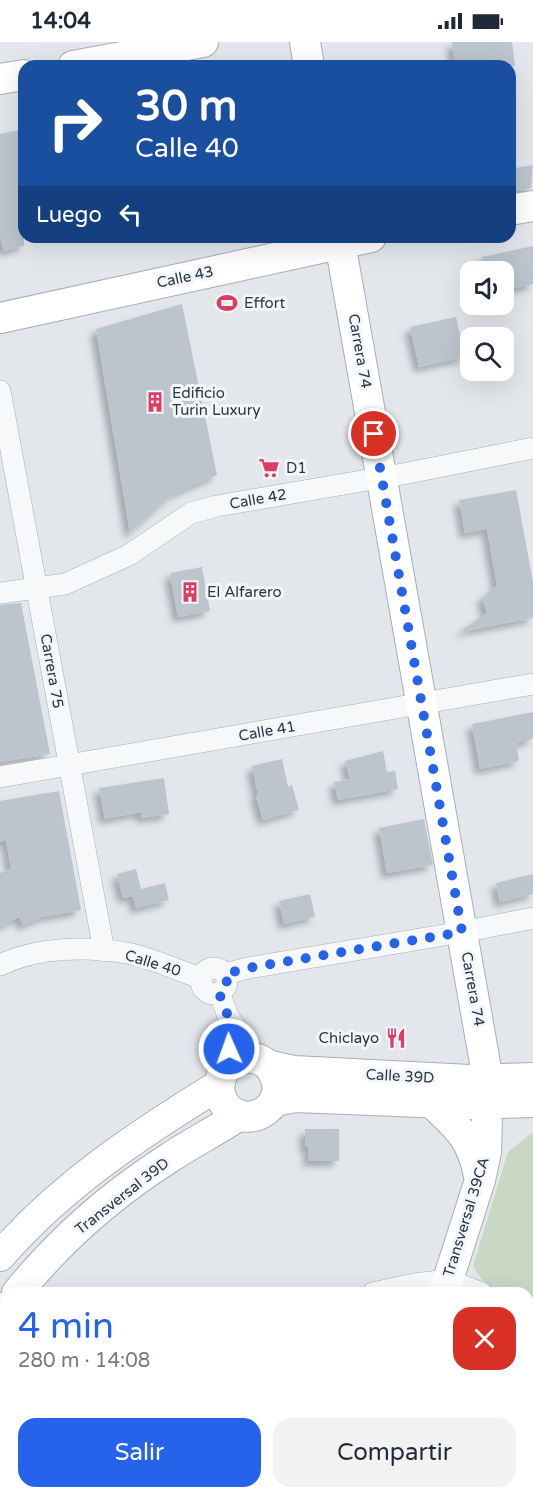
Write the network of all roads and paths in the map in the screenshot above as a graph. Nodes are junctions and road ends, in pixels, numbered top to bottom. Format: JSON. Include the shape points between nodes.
{"nodes":[{"id":1,"x":203,"y":42,"type":"edge"},
{"id":2,"x":305,"y":42,"type":"edge"},
{"id":3,"x":105,"y":60,"type":"edge"},
{"id":4,"x":308,"y":60,"type":"edge"},
{"id":5,"x":18,"y":76,"type":"edge"},
{"id":6,"x":0,"y":80,"type":"edge"},
{"id":7,"x":533,"y":206,"type":"edge"},
{"id":8,"x":516,"y":209,"type":"edge"},
{"id":9,"x":327,"y":243,"type":"edge"},
{"id":10,"x":341,"y":243,"type":"edge"},
{"id":11,"x":0,"y":318,"type":"edge"},
{"id":12,"x":0,"y":391,"type":"edge"},
{"id":13,"x":533,"y":448,"type":"edge"},
{"id":14,"x":382,"y":477,"type":"junction"},
{"id":15,"x":37,"y":588,"type":"junction"},
{"id":16,"x":0,"y":593,"type":"edge"},
{"id":17,"x":533,"y":684,"type":"edge"},
{"id":18,"x":422,"y":704,"type":"junction"},
{"id":19,"x":69,"y":765,"type":"junction"},
{"id":20,"x":0,"y":777,"type":"edge"},
{"id":21,"x":533,"y":918,"type":"edge"},
{"id":22,"x":462,"y":932,"type":"junction"},
{"id":23,"x":104,"y":951,"type":"junction"},
{"id":24,"x":0,"y":965,"type":"edge"},
{"id":25,"x":222,"y":983,"type":"junction"},
{"id":26,"x":243,"y":1068,"type":"junction"},
{"id":27,"x":533,"y":1078,"type":"edge"},
{"id":28,"x":488,"y":1092,"type":"junction"},
{"id":29,"x":275,"y":1101,"type":"junction"},
{"id":30,"x":533,"y":1102,"type":"edge"},
{"id":31,"x":432,"y":1103,"type":"junction"},
{"id":32,"x":240,"y":1115,"type":"junction"},
{"id":33,"x":480,"y":1180,"type":"junction"},
{"id":34,"x":0,"y":1257,"type":"edge"},
{"id":35,"x":444,"y":1286,"type":"edge"},
{"id":36,"x":23,"y":1287,"type":"edge"},
{"id":37,"x":400,"y":1287,"type":"edge"}],
"edges":[{"from":1,"to":3,"type":"street"},
{"from":2,"to":4,"type":"street"},
{"from":5,"to":6,"type":"street"},
{"from":7,"to":8,"type":"street"},
{"from":9,"to":11,"type":"street","name":"Calle 43"},
{"from":10,"to":14,"type":"street","name":"Carrera 74"},
{"from":12,"to":15,"type":"street","name":"Carrera 75"},
{"from":13,"to":14,"type":"street","name":"Calle 42"},
{"from":14,"to":15,"type":"street","name":"Calle 42","via":[[191,513],[129,555],[64,584]]},
{"from":14,"to":18,"type":"street","name":"Carrera 74"},
{"from":15,"to":16,"type":"street","name":"Calle 42"},
{"from":15,"to":19,"type":"street","name":"Carrera 75"},
{"from":17,"to":18,"type":"street","name":"Calle 41"},
{"from":18,"to":19,"type":"street","name":"Calle 41"},
{"from":18,"to":22,"type":"street","name":"Carrera 74"},
{"from":19,"to":20,"type":"street","name":"Calle 41"},
{"from":19,"to":23,"type":"street","name":"Carrera 75"},
{"from":21,"to":22,"type":"street"},
{"from":22,"to":25,"type":"street","via":[[248,968]]},
{"from":22,"to":28,"type":"street","name":"Carrera 74"},
{"from":23,"to":24,"type":"street","name":"Calle 40","via":[[52,951]]},
{"from":23,"to":25,"type":"street","name":"Calle 40","via":[[128,953],[202,978],[213,968],[220,969]]},
{"from":25,"to":26,"type":"street"},
{"from":26,"to":28,"type":"street","name":"Calle 39D"},
{"from":26,"to":29,"type":"street","via":[[274,1073],[278,1082]]},
{"from":26,"to":32,"type":"street","via":[[220,1095],[224,1104]]},
{"from":26,"to":34,"type":"street","via":[[87,1172]]},
{"from":27,"to":28,"type":"street","name":"Calle 39D"},
{"from":28,"to":30,"type":"street","name":"Calle 39D"},
{"from":28,"to":31,"type":"street","name":"Calle 39D"},
{"from":28,"to":33,"type":"street","name":"Transversal 39CA","via":[[486,1152]]},
{"from":29,"to":31,"type":"street","name":"Calle 39D","via":[[295,1097]]},
{"from":29,"to":32,"type":"street","via":[[260,1114]]},
{"from":31,"to":33,"type":"street","via":[[461,1130],[477,1162]]},
{"from":32,"to":36,"type":"street","name":"Transversal 39D","via":[[125,1190],[77,1231]]},
{"from":33,"to":35,"type":"street","name":"Transversal 39CA"},
{"from":35,"to":37,"type":"street"}]}
